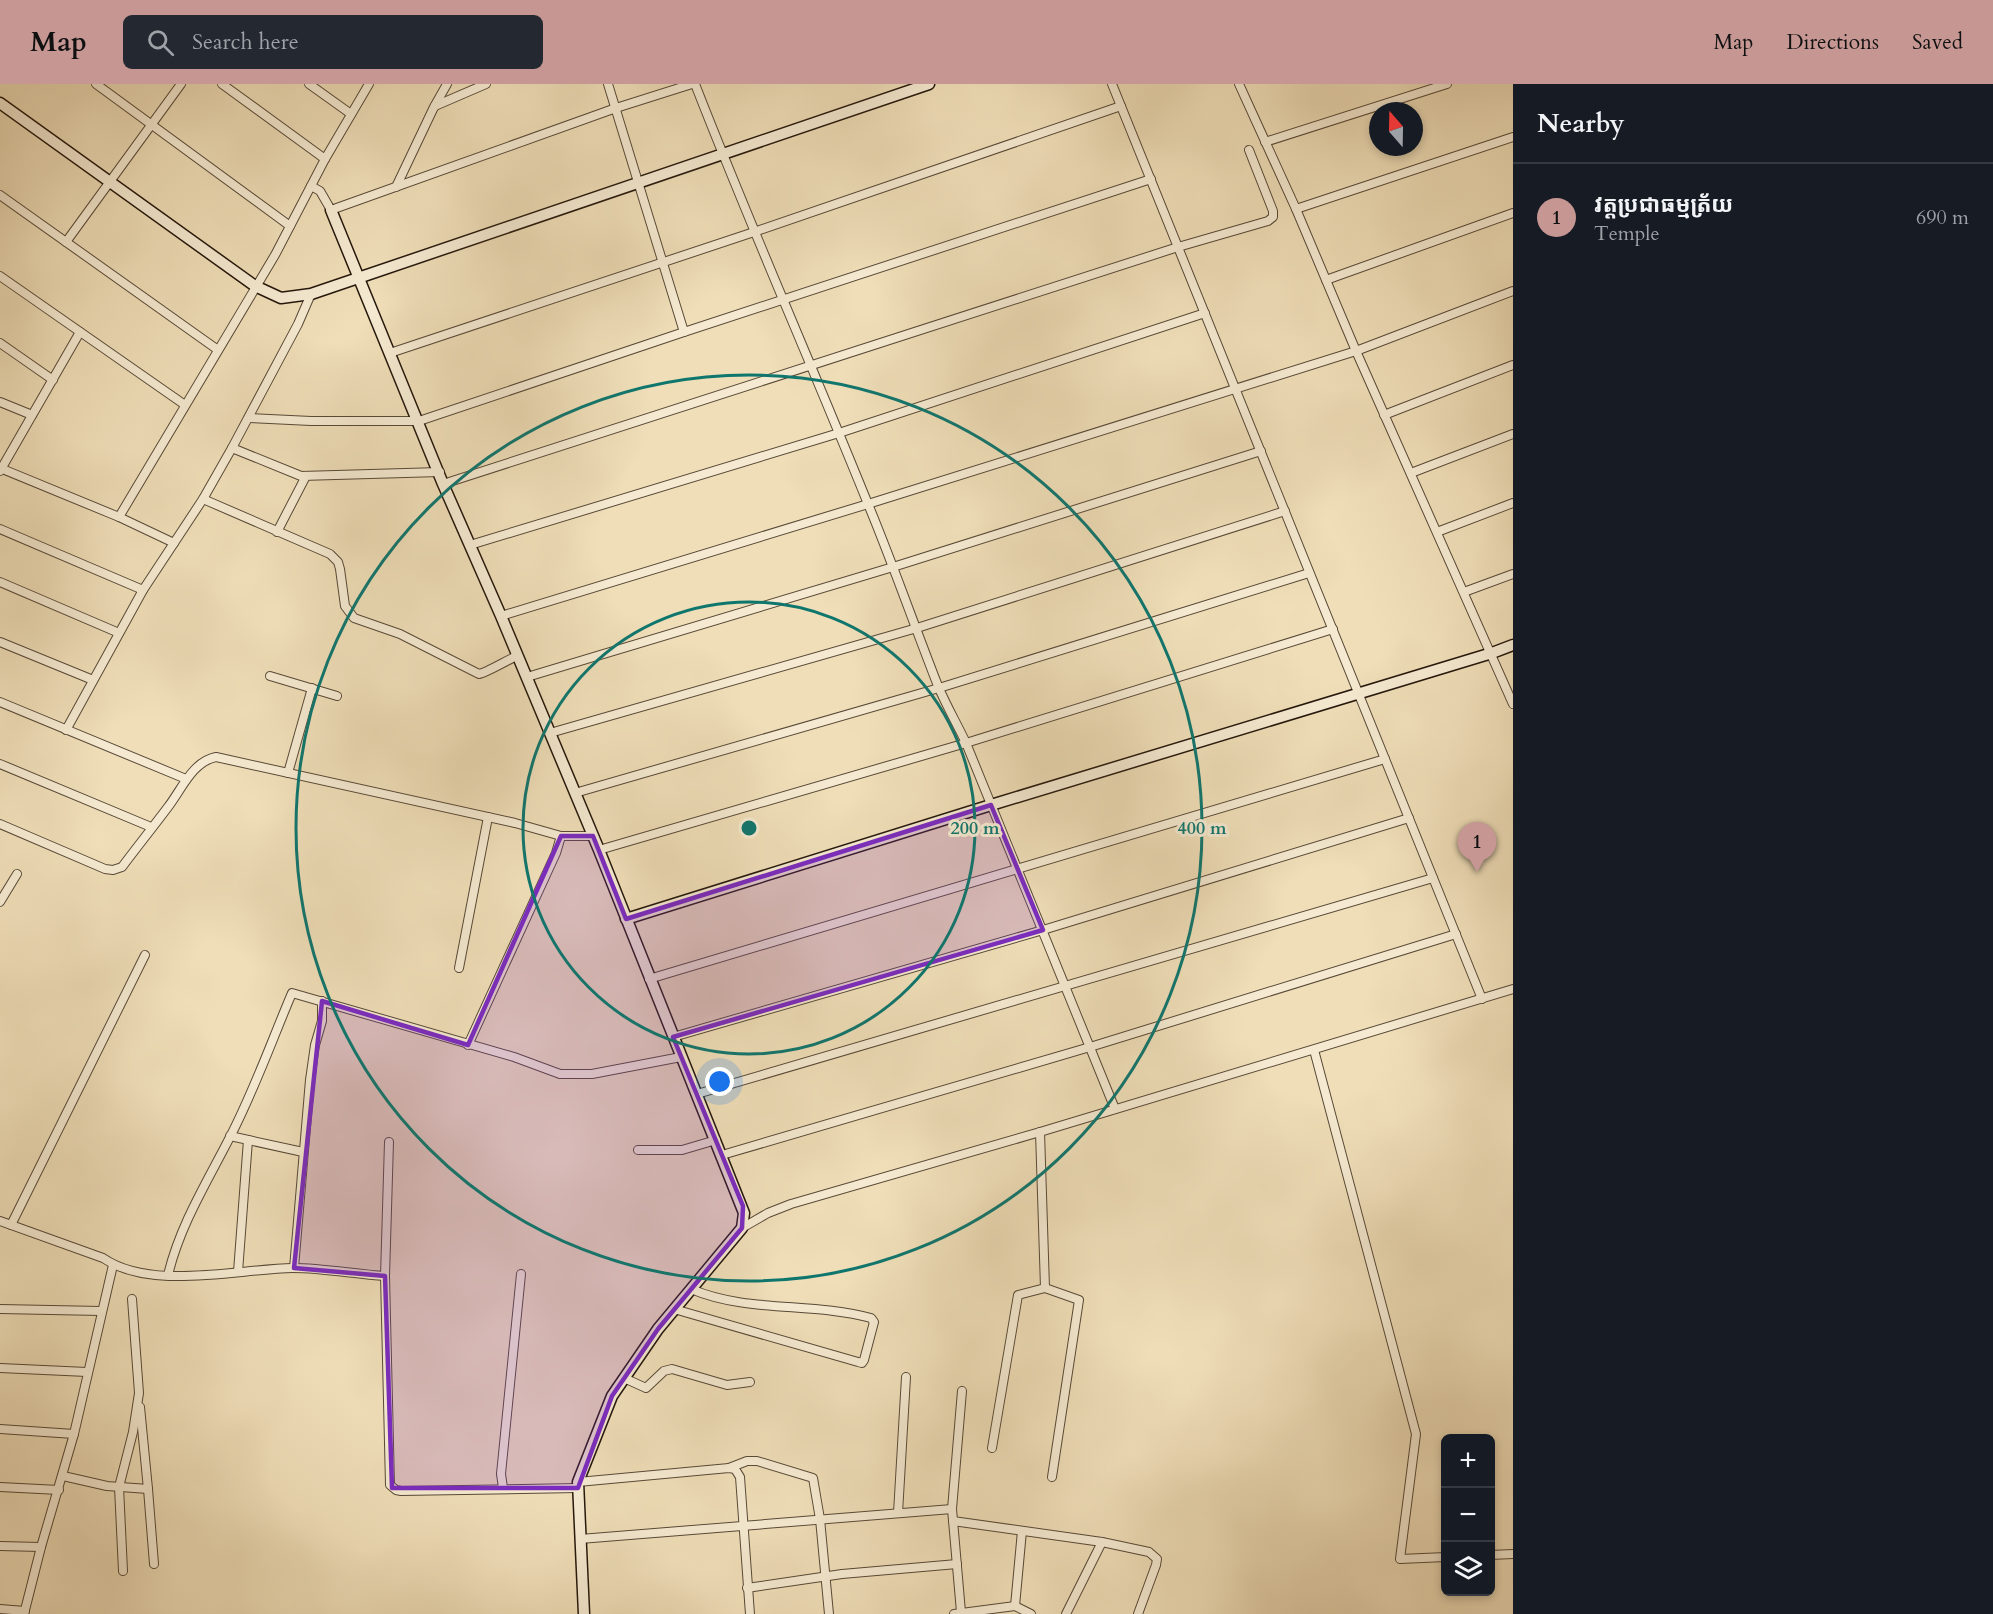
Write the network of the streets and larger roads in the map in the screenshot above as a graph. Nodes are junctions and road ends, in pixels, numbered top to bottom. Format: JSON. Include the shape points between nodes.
{"nodes":[{"id":1,"x":96,"y":84,"type":"edge"},
{"id":2,"x":181,"y":84,"type":"edge"},
{"id":3,"x":222,"y":84,"type":"edge"},
{"id":4,"x":309,"y":84,"type":"edge"},
{"id":5,"x":369,"y":84,"type":"edge"},
{"id":6,"x":447,"y":84,"type":"edge"},
{"id":7,"x":486,"y":84,"type":"edge"},
{"id":8,"x":608,"y":84,"type":"edge"},
{"id":9,"x":694,"y":84,"type":"edge"},
{"id":10,"x":929,"y":84,"type":"edge"},
{"id":11,"x":1112,"y":84,"type":"edge"},
{"id":12,"x":1239,"y":84,"type":"edge"},
{"id":13,"x":1447,"y":84,"type":"edge"},
{"id":14,"x":0,"y":103,"type":"edge"},
{"id":15,"x":1121,"y":106,"type":"junction"},
{"id":16,"x":434,"y":107,"type":"junction"},
{"id":17,"x":616,"y":108,"type":"junction"},
{"id":18,"x":351,"y":114,"type":"junction"},
{"id":19,"x":152,"y":126,"type":"junction"},
{"id":20,"x":1513,"y":137,"type":"edge"},
{"id":21,"x":1265,"y":142,"type":"junction"},
{"id":22,"x":1248,"y":150,"type":"dead end"},
{"id":23,"x":723,"y":155,"type":"junction"},
{"id":24,"x":325,"y":159,"type":"junction"},
{"id":25,"x":1151,"y":180,"type":"junction"},
{"id":26,"x":110,"y":183,"type":"junction"},
{"id":27,"x":638,"y":184,"type":"junction"},
{"id":28,"x":311,"y":186,"type":"junction"},
{"id":29,"x":396,"y":187,"type":"junction"},
{"id":30,"x":0,"y":195,"type":"edge"},
{"id":31,"x":1296,"y":209,"type":"junction"},
{"id":32,"x":332,"y":210,"type":"junction"},
{"id":33,"x":1513,"y":213,"type":"edge"},
{"id":34,"x":290,"y":226,"type":"junction"},
{"id":35,"x":754,"y":232,"type":"junction"},
{"id":36,"x":66,"y":242,"type":"junction"},
{"id":37,"x":1178,"y":248,"type":"junction"},
{"id":38,"x":663,"y":261,"type":"junction"},
{"id":39,"x":0,"y":276,"type":"edge"},
{"id":40,"x":360,"y":278,"type":"junction"},
{"id":41,"x":1326,"y":280,"type":"junction"},
{"id":42,"x":255,"y":286,"type":"junction"},
{"id":43,"x":1513,"y":291,"type":"edge"},
{"id":44,"x":311,"y":294,"type":"junction"},
{"id":45,"x":784,"y":299,"type":"junction"},
{"id":46,"x":1205,"y":314,"type":"junction"},
{"id":47,"x":80,"y":332,"type":"junction"},
{"id":48,"x":684,"y":332,"type":"junction"},
{"id":49,"x":0,"y":343,"type":"edge"},
{"id":50,"x":218,"y":350,"type":"junction"},
{"id":51,"x":1356,"y":351,"type":"junction"},
{"id":52,"x":390,"y":353,"type":"junction"},
{"id":53,"x":810,"y":365,"type":"junction"},
{"id":54,"x":1513,"y":365,"type":"edge"},
{"id":55,"x":53,"y":380,"type":"junction"},
{"id":56,"x":1235,"y":388,"type":"junction"},
{"id":57,"x":0,"y":402,"type":"edge"},
{"id":58,"x":185,"y":405,"type":"junction"},
{"id":59,"x":1384,"y":415,"type":"junction"},
{"id":60,"x":32,"y":416,"type":"junction"},
{"id":61,"x":249,"y":418,"type":"junction"},
{"id":62,"x":419,"y":421,"type":"junction"},
{"id":63,"x":838,"y":433,"type":"junction"},
{"id":64,"x":1513,"y":434,"type":"edge"},
{"id":65,"x":232,"y":448,"type":"junction"},
{"id":66,"x":1261,"y":451,"type":"junction"},
{"id":67,"x":0,"y":470,"type":"edge"},
{"id":68,"x":440,"y":472,"type":"junction"},
{"id":69,"x":1410,"y":473,"type":"junction"},
{"id":70,"x":306,"y":476,"type":"junction"},
{"id":71,"x":443,"y":484,"type":"junction"},
{"id":72,"x":203,"y":499,"type":"junction"},
{"id":73,"x":1513,"y":503,"type":"edge"},
{"id":74,"x":868,"y":504,"type":"junction"},
{"id":75,"x":1285,"y":510,"type":"junction"},
{"id":76,"x":119,"y":517,"type":"junction"},
{"id":77,"x":0,"y":529,"type":"edge"},
{"id":78,"x":278,"y":532,"type":"junction"},
{"id":79,"x":1437,"y":532,"type":"junction"},
{"id":80,"x":174,"y":543,"type":"junction"},
{"id":81,"x":470,"y":545,"type":"junction"},
{"id":82,"x":892,"y":567,"type":"junction"},
{"id":83,"x":1310,"y":573,"type":"junction"},
{"id":84,"x":1513,"y":574,"type":"edge"},
{"id":85,"x":0,"y":582,"type":"edge"},
{"id":86,"x":143,"y":590,"type":"junction"},
{"id":87,"x":1464,"y":592,"type":"junction"},
{"id":88,"x":501,"y":616,"type":"junction"},
{"id":89,"x":917,"y":628,"type":"junction"},
{"id":90,"x":1332,"y":629,"type":"junction"},
{"id":91,"x":119,"y":633,"type":"junction"},
{"id":92,"x":0,"y":642,"type":"edge"},
{"id":93,"x":1513,"y":645,"type":"edge"},
{"id":94,"x":1491,"y":653,"type":"junction"},
{"id":95,"x":517,"y":656,"type":"junction"},
{"id":96,"x":270,"y":676,"type":"dead end"},
{"id":97,"x":527,"y":677,"type":"junction"},
{"id":98,"x":93,"y":680,"type":"junction"},
{"id":99,"x":939,"y":687,"type":"junction"},
{"id":100,"x":312,"y":688,"type":"junction"},
{"id":101,"x":1359,"y":694,"type":"junction"},
{"id":102,"x":337,"y":696,"type":"dead end"},
{"id":103,"x":0,"y":702,"type":"edge"},
{"id":104,"x":1513,"y":704,"type":"edge"},
{"id":105,"x":66,"y":730,"type":"junction"},
{"id":106,"x":550,"y":733,"type":"junction"},
{"id":107,"x":966,"y":743,"type":"junction"},
{"id":108,"x":1385,"y":759,"type":"junction"},
{"id":109,"x":0,"y":764,"type":"edge"},
{"id":110,"x":288,"y":773,"type":"junction"},
{"id":111,"x":186,"y":779,"type":"junction"},
{"id":112,"x":575,"y":793,"type":"junction"},
{"id":113,"x":991,"y":805,"type":"junction"},
{"id":114,"x":488,"y":817,"type":"junction"},
{"id":115,"x":1408,"y":818,"type":"junction"},
{"id":116,"x":0,"y":824,"type":"edge"},
{"id":117,"x":151,"y":827,"type":"junction"},
{"id":118,"x":561,"y":836,"type":"junction"},
{"id":119,"x":593,"y":836,"type":"junction"},
{"id":120,"x":599,"y":850,"type":"junction"},
{"id":121,"x":1017,"y":870,"type":"junction"},
{"id":122,"x":17,"y":874,"type":"dead end"},
{"id":123,"x":1433,"y":878,"type":"junction"},
{"id":124,"x":0,"y":902,"type":"edge"},
{"id":125,"x":626,"y":919,"type":"junction"},
{"id":126,"x":1042,"y":930,"type":"junction"},
{"id":127,"x":1456,"y":934,"type":"junction"},
{"id":128,"x":145,"y":955,"type":"dead end"},
{"id":129,"x":459,"y":968,"type":"dead end"},
{"id":130,"x":649,"y":979,"type":"junction"},
{"id":131,"x":1065,"y":986,"type":"junction"},
{"id":132,"x":1513,"y":989,"type":"edge"},
{"id":133,"x":1482,"y":999,"type":"junction"},
{"id":134,"x":322,"y":1001,"type":"junction"},
{"id":135,"x":673,"y":1037,"type":"junction"},
{"id":136,"x":468,"y":1045,"type":"junction"},
{"id":137,"x":1090,"y":1047,"type":"junction"},
{"id":138,"x":1314,"y":1050,"type":"junction"},
{"id":139,"x":681,"y":1057,"type":"junction"},
{"id":140,"x":697,"y":1094,"type":"junction"},
{"id":141,"x":1115,"y":1109,"type":"junction"},
{"id":142,"x":1040,"y":1132,"type":"junction"},
{"id":143,"x":230,"y":1136,"type":"junction"},
{"id":144,"x":248,"y":1140,"type":"junction"},
{"id":145,"x":716,"y":1140,"type":"junction"},
{"id":146,"x":389,"y":1142,"type":"dead end"},
{"id":147,"x":638,"y":1150,"type":"dead end"},
{"id":148,"x":303,"y":1152,"type":"junction"},
{"id":149,"x":722,"y":1155,"type":"junction"},
{"id":150,"x":0,"y":1221,"type":"edge"},
{"id":151,"x":11,"y":1225,"type":"junction"},
{"id":152,"x":742,"y":1228,"type":"junction"},
{"id":153,"x":112,"y":1265,"type":"junction"},
{"id":154,"x":294,"y":1268,"type":"junction"},
{"id":155,"x":238,"y":1272,"type":"junction"},
{"id":156,"x":521,"y":1274,"type":"dead end"},
{"id":157,"x":168,"y":1275,"type":"junction"},
{"id":158,"x":384,"y":1276,"type":"junction"},
{"id":159,"x":1045,"y":1288,"type":"junction"},
{"id":160,"x":691,"y":1289,"type":"junction"},
{"id":161,"x":132,"y":1299,"type":"dead end"},
{"id":162,"x":0,"y":1308,"type":"edge"},
{"id":163,"x":674,"y":1309,"type":"junction"},
{"id":164,"x":101,"y":1311,"type":"junction"},
{"id":165,"x":0,"y":1368,"type":"edge"},
{"id":166,"x":87,"y":1372,"type":"junction"},
{"id":167,"x":624,"y":1377,"type":"junction"},
{"id":168,"x":906,"y":1377,"type":"dead end"},
{"id":169,"x":750,"y":1382,"type":"dead end"},
{"id":170,"x":962,"y":1391,"type":"dead end"},
{"id":171,"x":139,"y":1393,"type":"junction"},
{"id":172,"x":0,"y":1429,"type":"edge"},
{"id":173,"x":74,"y":1434,"type":"junction"},
{"id":174,"x":992,"y":1448,"type":"dead end"},
{"id":175,"x":729,"y":1468,"type":"junction"},
{"id":176,"x":63,"y":1476,"type":"junction"},
{"id":177,"x":1052,"y":1477,"type":"dead end"},
{"id":178,"x":578,"y":1485,"type":"junction"},
{"id":179,"x":118,"y":1486,"type":"junction"},
{"id":180,"x":0,"y":1487,"type":"edge"},
{"id":181,"x":503,"y":1488,"type":"junction"},
{"id":182,"x":148,"y":1489,"type":"junction"},
{"id":183,"x":59,"y":1490,"type":"junction"},
{"id":184,"x":952,"y":1509,"type":"junction"},
{"id":185,"x":898,"y":1513,"type":"junction"},
{"id":186,"x":820,"y":1519,"type":"junction"},
{"id":187,"x":953,"y":1521,"type":"junction"},
{"id":188,"x":742,"y":1527,"type":"junction"},
{"id":189,"x":1022,"y":1531,"type":"junction"},
{"id":190,"x":580,"y":1539,"type":"junction"},
{"id":191,"x":1102,"y":1542,"type":"junction"},
{"id":192,"x":0,"y":1546,"type":"edge"},
{"id":193,"x":41,"y":1547,"type":"junction"},
{"id":194,"x":1513,"y":1554,"type":"edge"},
{"id":195,"x":1495,"y":1555,"type":"edge"},
{"id":196,"x":1441,"y":1557,"type":"edge"},
{"id":197,"x":154,"y":1564,"type":"dead end"},
{"id":198,"x":957,"y":1564,"type":"junction"},
{"id":199,"x":123,"y":1571,"type":"dead end"},
{"id":200,"x":825,"y":1577,"type":"junction"},
{"id":201,"x":747,"y":1588,"type":"junction"},
{"id":202,"x":1015,"y":1606,"type":"junction"},
{"id":203,"x":0,"y":1609,"type":"edge"},
{"id":204,"x":25,"y":1612,"type":"edge"},
{"id":205,"x":957,"y":1613,"type":"edge"},
{"id":206,"x":584,"y":1614,"type":"edge"},
{"id":207,"x":750,"y":1614,"type":"edge"},
{"id":208,"x":829,"y":1614,"type":"edge"},
{"id":209,"x":1031,"y":1614,"type":"edge"},
{"id":210,"x":1066,"y":1614,"type":"edge"},
{"id":211,"x":1138,"y":1614,"type":"edge"}],
"edges":[{"from":1,"to":19,"type":"street"},
{"from":2,"to":19,"type":"street"},
{"from":3,"to":24,"type":"street"},
{"from":4,"to":18,"type":"street"},
{"from":5,"to":18,"type":"street"},
{"from":6,"to":16,"type":"street"},
{"from":7,"to":16,"type":"street"},
{"from":8,"to":17,"type":"street"},
{"from":9,"to":17,"type":"street"},
{"from":9,"to":23,"type":"street"},
{"from":10,"to":23,"type":"street"},
{"from":11,"to":15,"type":"street"},
{"from":12,"to":21,"type":"street"},
{"from":13,"to":21,"type":"street"},
{"from":14,"to":26,"type":"street"},
{"from":15,"to":25,"type":"street"},
{"from":15,"to":35,"type":"street"},
{"from":16,"to":29,"type":"street"},
{"from":17,"to":27,"type":"street"},
{"from":17,"to":29,"type":"street"},
{"from":18,"to":24,"type":"street"},
{"from":19,"to":26,"type":"street"},
{"from":19,"to":34,"type":"street"},
{"from":20,"to":31,"type":"street"},
{"from":21,"to":31,"type":"street"},
{"from":22,"to":37,"type":"street","via":[[1273,217]]},
{"from":23,"to":27,"type":"street"},
{"from":23,"to":35,"type":"street"},
{"from":24,"to":28,"type":"street"},
{"from":25,"to":37,"type":"street"},
{"from":25,"to":45,"type":"street"},
{"from":26,"to":36,"type":"street"},
{"from":26,"to":42,"type":"street"},
{"from":27,"to":38,"type":"street"},
{"from":27,"to":40,"type":"street"},
{"from":28,"to":32,"type":"street","via":[[320,191]]},
{"from":28,"to":34,"type":"street"},
{"from":29,"to":32,"type":"street"},
{"from":30,"to":36,"type":"street"},
{"from":31,"to":41,"type":"street"},
{"from":32,"to":40,"type":"street"},
{"from":33,"to":41,"type":"street"},
{"from":34,"to":42,"type":"street"},
{"from":35,"to":38,"type":"street"},
{"from":35,"to":45,"type":"street"},
{"from":36,"to":50,"type":"street"},
{"from":37,"to":46,"type":"street"},
{"from":37,"to":53,"type":"street"},
{"from":38,"to":48,"type":"street"},
{"from":38,"to":52,"type":"street"},
{"from":39,"to":47,"type":"street"},
{"from":40,"to":44,"type":"street"},
{"from":40,"to":52,"type":"street"},
{"from":41,"to":51,"type":"street"},
{"from":42,"to":44,"type":"street","via":[[281,298]]},
{"from":42,"to":50,"type":"street"},
{"from":43,"to":51,"type":"street"},
{"from":44,"to":61,"type":"street"},
{"from":45,"to":48,"type":"street"},
{"from":45,"to":53,"type":"street"},
{"from":46,"to":56,"type":"street"},
{"from":46,"to":63,"type":"street"},
{"from":47,"to":55,"type":"street"},
{"from":47,"to":58,"type":"street"},
{"from":48,"to":62,"type":"street"},
{"from":49,"to":55,"type":"street"},
{"from":50,"to":58,"type":"street"},
{"from":51,"to":56,"type":"street"},
{"from":51,"to":59,"type":"street"},
{"from":52,"to":62,"type":"street"},
{"from":53,"to":63,"type":"street"},
{"from":53,"to":71,"type":"street"},
{"from":54,"to":59,"type":"street"},
{"from":55,"to":60,"type":"street"},
{"from":56,"to":66,"type":"street"},
{"from":56,"to":74,"type":"street"},
{"from":57,"to":60,"type":"street"},
{"from":58,"to":76,"type":"street"},
{"from":59,"to":69,"type":"street"},
{"from":60,"to":67,"type":"street"},
{"from":61,"to":62,"type":"street"},
{"from":61,"to":65,"type":"street"},
{"from":62,"to":68,"type":"street"},
{"from":63,"to":74,"type":"street"},
{"from":63,"to":81,"type":"street"},
{"from":64,"to":69,"type":"street"},
{"from":65,"to":70,"type":"street"},
{"from":65,"to":72,"type":"street"},
{"from":66,"to":75,"type":"street"},
{"from":66,"to":82,"type":"street"},
{"from":67,"to":76,"type":"street"},
{"from":68,"to":70,"type":"street"},
{"from":68,"to":71,"type":"street"},
{"from":69,"to":79,"type":"street"},
{"from":70,"to":78,"type":"street"},
{"from":71,"to":81,"type":"street"},
{"from":72,"to":78,"type":"street"},
{"from":72,"to":80,"type":"street"},
{"from":73,"to":79,"type":"street"},
{"from":74,"to":82,"type":"street"},
{"from":74,"to":88,"type":"street"},
{"from":75,"to":83,"type":"street"},
{"from":75,"to":89,"type":"street"},
{"from":76,"to":80,"type":"street"},
{"from":77,"to":86,"type":"street"},
{"from":78,"to":95,"type":"street","via":[[334,558],[340,569],[345,606],[354,618],[400,634],[479,674]]},
{"from":79,"to":87,"type":"street"},
{"from":80,"to":86,"type":"street"},
{"from":81,"to":88,"type":"street"},
{"from":82,"to":89,"type":"street"},
{"from":82,"to":97,"type":"street"},
{"from":83,"to":90,"type":"street"},
{"from":83,"to":99,"type":"street"},
{"from":84,"to":87,"type":"street"},
{"from":85,"to":91,"type":"street"},
{"from":86,"to":91,"type":"street"},
{"from":87,"to":94,"type":"street"},
{"from":88,"to":95,"type":"street"},
{"from":89,"to":99,"type":"street"},
{"from":89,"to":106,"type":"street"},
{"from":90,"to":101,"type":"street"},
{"from":90,"to":107,"type":"street"},
{"from":91,"to":98,"type":"street"},
{"from":92,"to":98,"type":"street"},
{"from":93,"to":94,"type":"street"},
{"from":94,"to":101,"type":"street"},
{"from":94,"to":104,"type":"street"},
{"from":95,"to":97,"type":"street"},
{"from":96,"to":100,"type":"street"},
{"from":97,"to":106,"type":"street"},
{"from":98,"to":105,"type":"street"},
{"from":99,"to":107,"type":"street"},
{"from":99,"to":112,"type":"street"},
{"from":100,"to":102,"type":"street"},
{"from":100,"to":110,"type":"street"},
{"from":101,"to":108,"type":"street"},
{"from":101,"to":113,"type":"street"},
{"from":103,"to":105,"type":"street"},
{"from":105,"to":111,"type":"street"},
{"from":106,"to":112,"type":"street"},
{"from":107,"to":113,"type":"street"},
{"from":107,"to":120,"type":"street"},
{"from":108,"to":115,"type":"street"},
{"from":108,"to":121,"type":"street"},
{"from":109,"to":117,"type":"street"},
{"from":110,"to":111,"type":"street","via":[[216,757],[201,763]]},
{"from":110,"to":114,"type":"street"},
{"from":111,"to":117,"type":"street"},
{"from":112,"to":119,"type":"street"},
{"from":113,"to":121,"type":"street"},
{"from":113,"to":125,"type":"street"},
{"from":114,"to":118,"type":"street"},
{"from":114,"to":129,"type":"street"},
{"from":115,"to":123,"type":"street"},
{"from":115,"to":126,"type":"street"},
{"from":116,"to":117,"type":"street","via":[[113,870],[122,867]]},
{"from":118,"to":119,"type":"street"},
{"from":118,"to":136,"type":"street"},
{"from":119,"to":120,"type":"street"},
{"from":120,"to":125,"type":"street"},
{"from":121,"to":126,"type":"street"},
{"from":121,"to":130,"type":"street"},
{"from":122,"to":124,"type":"street"},
{"from":123,"to":127,"type":"street"},
{"from":123,"to":131,"type":"street"},
{"from":125,"to":130,"type":"street"},
{"from":126,"to":131,"type":"street"},
{"from":126,"to":135,"type":"street"},
{"from":127,"to":133,"type":"street"},
{"from":127,"to":137,"type":"street"},
{"from":128,"to":151,"type":"street"},
{"from":130,"to":135,"type":"street"},
{"from":131,"to":137,"type":"street"},
{"from":131,"to":140,"type":"street"},
{"from":132,"to":133,"type":"street"},
{"from":133,"to":138,"type":"street"},
{"from":134,"to":136,"type":"street"},
{"from":134,"to":143,"type":"street","via":[[292,993]]},
{"from":134,"to":148,"type":"street"},
{"from":135,"to":139,"type":"street"},
{"from":136,"to":139,"type":"street","via":[[567,1075]]},
{"from":137,"to":141,"type":"street"},
{"from":137,"to":149,"type":"street"},
{"from":138,"to":141,"type":"street"},
{"from":138,"to":196,"type":"street","via":[[1416,1434],[1400,1559]]},
{"from":139,"to":140,"type":"street"},
{"from":140,"to":145,"type":"street"},
{"from":141,"to":142,"type":"street"},
{"from":142,"to":152,"type":"street","via":[[791,1204]]},
{"from":142,"to":159,"type":"street"},
{"from":143,"to":144,"type":"street"},
{"from":143,"to":157,"type":"street","via":[[177,1241]]},
{"from":144,"to":148,"type":"street"},
{"from":144,"to":155,"type":"street"},
{"from":145,"to":147,"type":"street","via":[[682,1150]]},
{"from":145,"to":149,"type":"street"},
{"from":146,"to":158,"type":"street"},
{"from":148,"to":154,"type":"street"},
{"from":149,"to":152,"type":"street","via":[[743,1206]]},
{"from":150,"to":151,"type":"street"},
{"from":151,"to":153,"type":"street","via":[[103,1258]]},
{"from":152,"to":160,"type":"street"},
{"from":153,"to":157,"type":"street"},
{"from":153,"to":164,"type":"street"},
{"from":154,"to":155,"type":"street"},
{"from":154,"to":158,"type":"street"},
{"from":155,"to":157,"type":"street"},
{"from":156,"to":181,"type":"street","via":[[501,1474]]},
{"from":158,"to":181,"type":"street","via":[[390,1485],[401,1491]]},
{"from":159,"to":174,"type":"street","via":[[1018,1295]]},
{"from":159,"to":177,"type":"street","via":[[1079,1300]]},
{"from":160,"to":163,"type":"street"},
{"from":160,"to":163,"type":"street","via":[[718,1299],[871,1318],[874,1322],[864,1360],[858,1362]]},
{"from":161,"to":171,"type":"street"},
{"from":162,"to":164,"type":"street"},
{"from":163,"to":167,"type":"street"},
{"from":164,"to":166,"type":"street"},
{"from":165,"to":166,"type":"street"},
{"from":166,"to":173,"type":"street"},
{"from":167,"to":169,"type":"street","via":[[646,1388],[664,1371],[672,1369],[727,1385]]},
{"from":167,"to":178,"type":"street","via":[[612,1396]]},
{"from":168,"to":185,"type":"street"},
{"from":170,"to":184,"type":"street"},
{"from":171,"to":179,"type":"street"},
{"from":171,"to":182,"type":"street"},
{"from":172,"to":173,"type":"street"},
{"from":173,"to":176,"type":"street"},
{"from":175,"to":178,"type":"street"},
{"from":175,"to":186,"type":"street","via":[[757,1461],[810,1476]]},
{"from":175,"to":188,"type":"street","via":[[735,1469],[740,1477]]},
{"from":176,"to":179,"type":"street"},
{"from":176,"to":183,"type":"street"},
{"from":178,"to":181,"type":"street"},
{"from":178,"to":190,"type":"street"},
{"from":179,"to":182,"type":"street"},
{"from":179,"to":199,"type":"street"},
{"from":180,"to":183,"type":"street"},
{"from":182,"to":197,"type":"street"},
{"from":183,"to":193,"type":"street"},
{"from":184,"to":185,"type":"street"},
{"from":184,"to":187,"type":"street"},
{"from":185,"to":186,"type":"street"},
{"from":186,"to":188,"type":"street"},
{"from":186,"to":200,"type":"street"},
{"from":187,"to":189,"type":"street"},
{"from":187,"to":198,"type":"street"},
{"from":188,"to":190,"type":"street"},
{"from":188,"to":201,"type":"street"},
{"from":189,"to":191,"type":"street"},
{"from":189,"to":202,"type":"street"},
{"from":190,"to":206,"type":"street"},
{"from":191,"to":210,"type":"street"},
{"from":191,"to":211,"type":"street","via":[[1149,1552],[1157,1558]]},
{"from":192,"to":193,"type":"street"},
{"from":193,"to":204,"type":"street"},
{"from":194,"to":195,"type":"street"},
{"from":198,"to":200,"type":"street"},
{"from":198,"to":205,"type":"street"},
{"from":200,"to":201,"type":"street"},
{"from":200,"to":208,"type":"street"},
{"from":201,"to":207,"type":"street"},
{"from":202,"to":205,"type":"street"},
{"from":202,"to":209,"type":"street"},
{"from":203,"to":204,"type":"street"}]}
